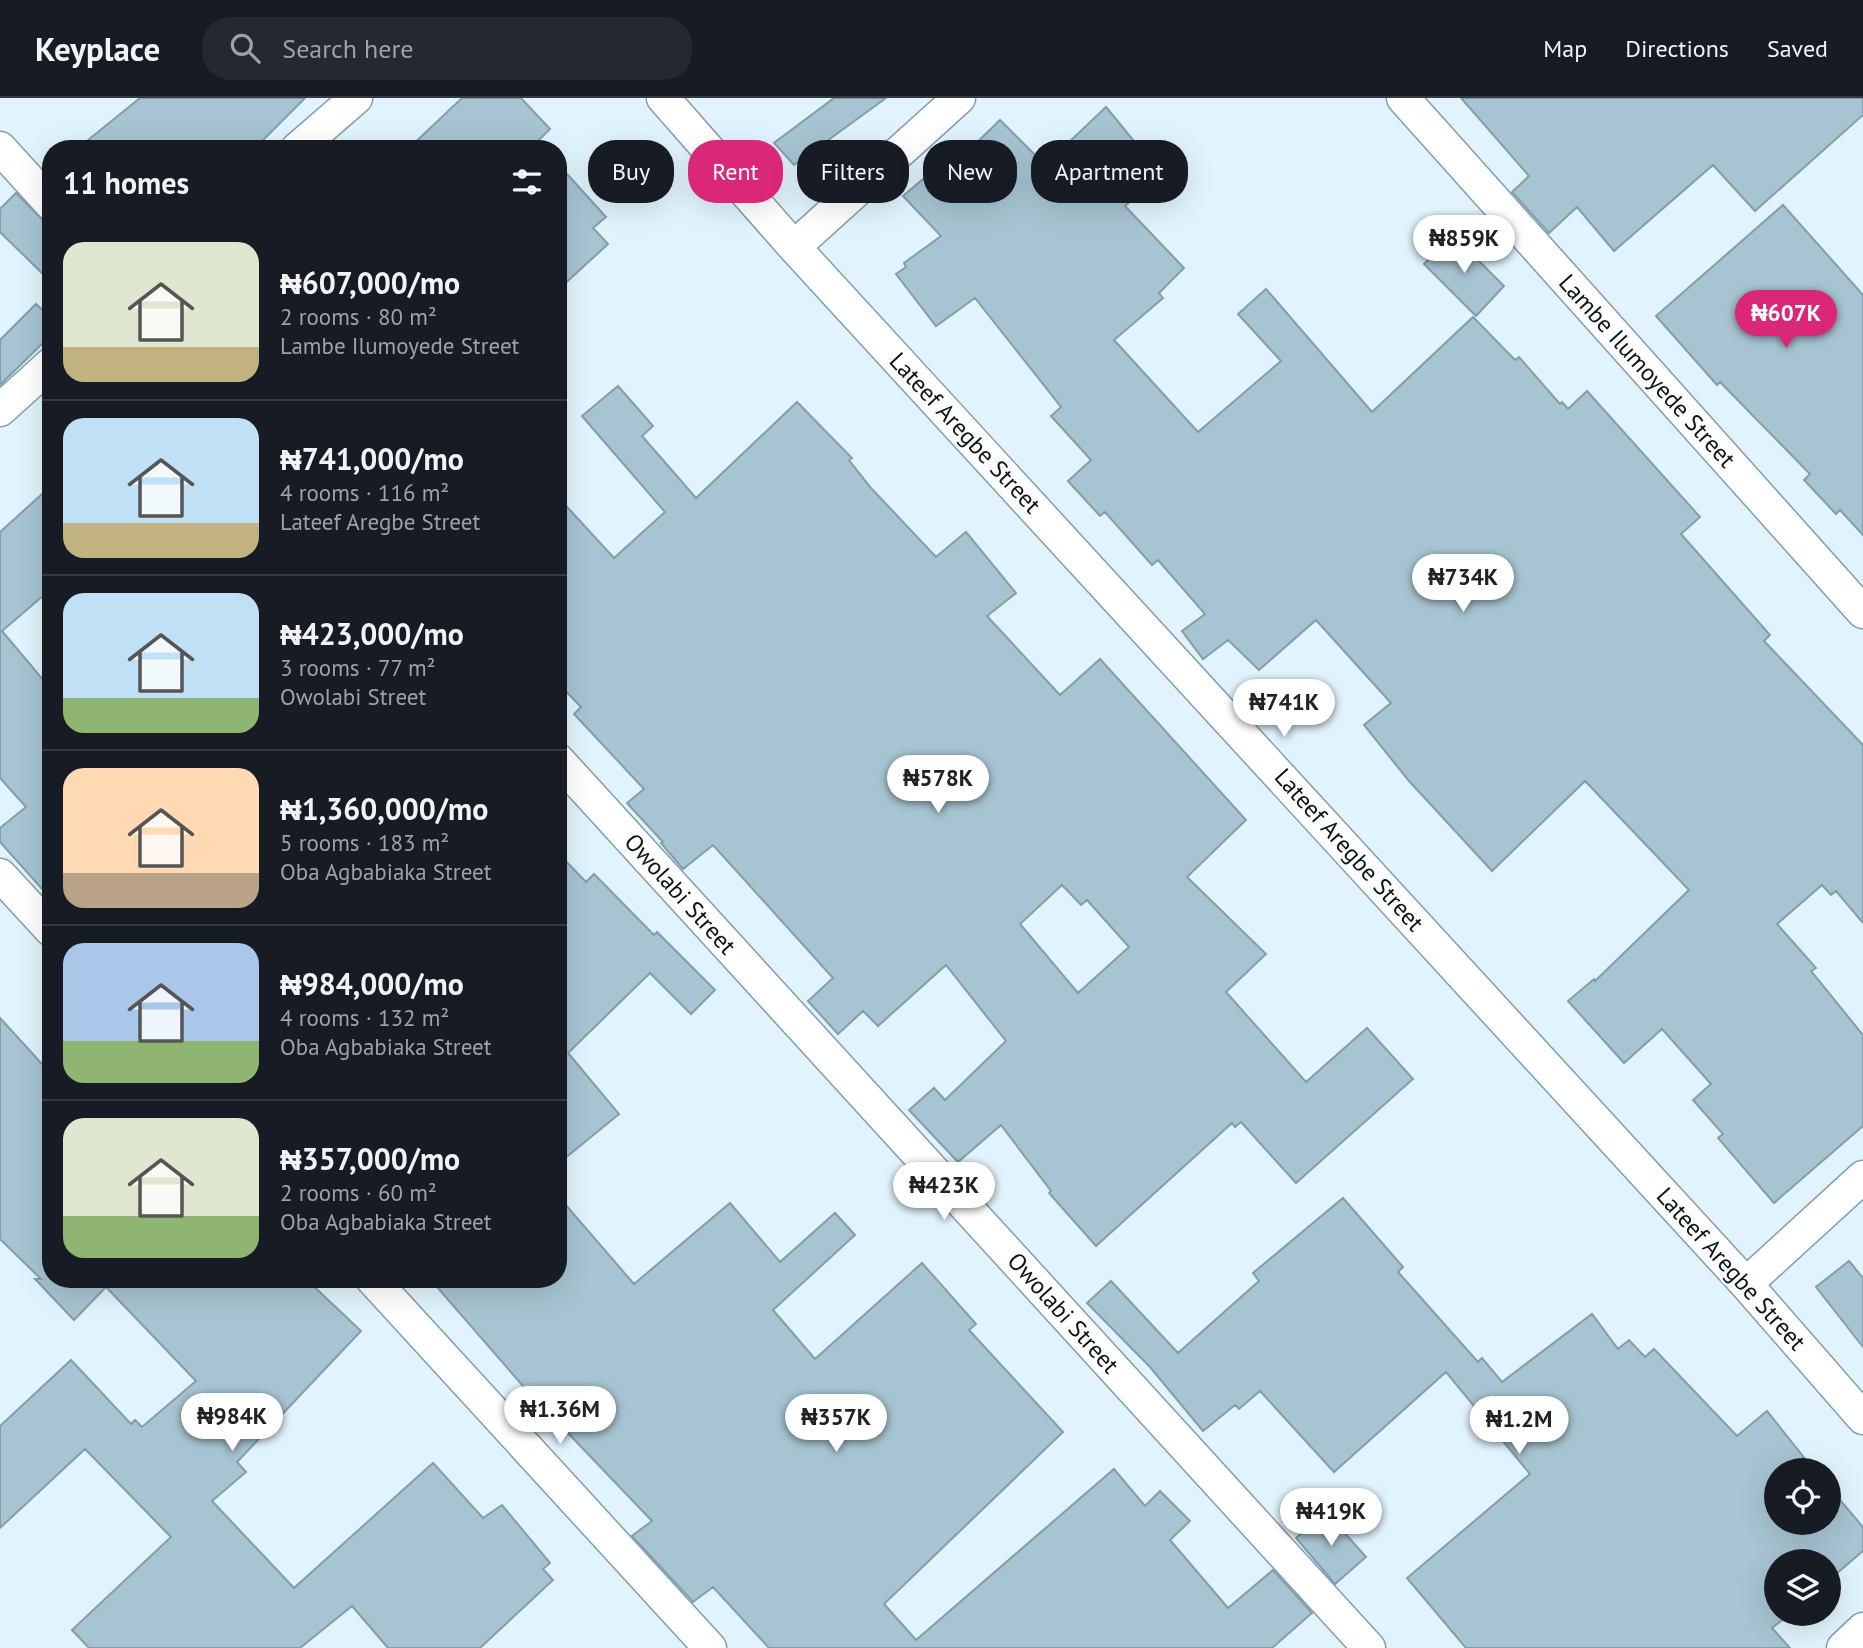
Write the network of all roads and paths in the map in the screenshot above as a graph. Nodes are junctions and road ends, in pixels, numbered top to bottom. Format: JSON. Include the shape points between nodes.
{"nodes":[{"id":1,"x":356,"y":98,"type":"edge"},
{"id":2,"x":663,"y":98,"type":"edge"},
{"id":3,"x":959,"y":98,"type":"edge"},
{"id":4,"x":1403,"y":98,"type":"edge"},
{"id":5,"x":307,"y":140,"type":"edge"},
{"id":6,"x":0,"y":148,"type":"edge"},
{"id":7,"x":42,"y":194,"type":"edge"},
{"id":8,"x":794,"y":247,"type":"junction"},
{"id":9,"x":42,"y":372,"type":"edge"},
{"id":10,"x":0,"y":410,"type":"edge"},
{"id":11,"x":1863,"y":612,"type":"edge"},
{"id":12,"x":567,"y":770,"type":"edge"},
{"id":13,"x":0,"y":874,"type":"edge"},
{"id":14,"x":42,"y":920,"type":"edge"},
{"id":15,"x":1863,"y":1177,"type":"edge"},
{"id":16,"x":1746,"y":1284,"type":"junction"},
{"id":17,"x":380,"y":1288,"type":"edge"},
{"id":18,"x":1863,"y":1418,"type":"edge"},
{"id":19,"x":1863,"y":1629,"type":"edge"},
{"id":20,"x":710,"y":1648,"type":"edge"},
{"id":21,"x":1369,"y":1648,"type":"edge"},
{"id":22,"x":1843,"y":1648,"type":"edge"}],
"edges":[{"from":1,"to":5,"type":"street"},
{"from":2,"to":8,"type":"street","name":"Lateef Aregbe Street"},
{"from":3,"to":8,"type":"street"},
{"from":4,"to":11,"type":"street","name":"Lambe Ilumoyede Street"},
{"from":6,"to":7,"type":"street"},
{"from":8,"to":16,"type":"street","name":"Lateef Aregbe Street"},
{"from":9,"to":10,"type":"street"},
{"from":12,"to":21,"type":"street","name":"Owolabi Street"},
{"from":13,"to":14,"type":"street"},
{"from":15,"to":16,"type":"street"},
{"from":16,"to":18,"type":"street","name":"Lateef Aregbe Street"},
{"from":17,"to":20,"type":"street"},
{"from":19,"to":22,"type":"street"}]}
